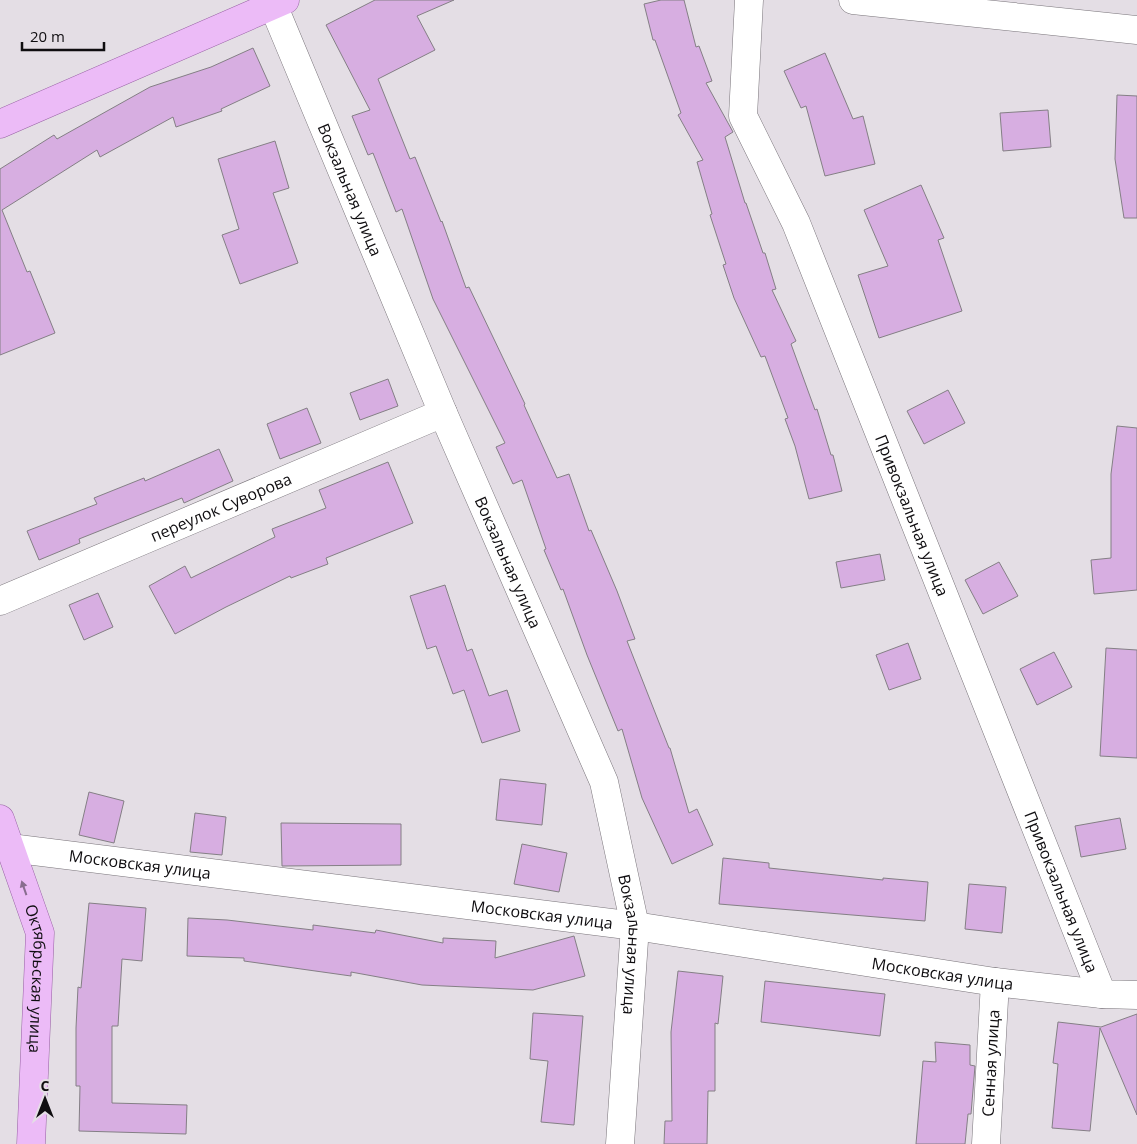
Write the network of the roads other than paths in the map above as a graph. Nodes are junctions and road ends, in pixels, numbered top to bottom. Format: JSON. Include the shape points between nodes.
{"nodes":[{"id":1,"x":749,"y":0,"type":"edge"},
{"id":2,"x":853,"y":0,"type":"edge"},
{"id":3,"x":279,"y":3,"type":"edge"},
{"id":4,"x":1137,"y":30,"type":"edge"},
{"id":5,"x":0,"y":124,"type":"edge"},
{"id":6,"x":443,"y":413,"type":"junction"},
{"id":7,"x":0,"y":601,"type":"edge"},
{"id":8,"x":0,"y":819,"type":"edge"},
{"id":9,"x":10,"y":848,"type":"junction"},
{"id":10,"x":635,"y":926,"type":"junction"},
{"id":11,"x":995,"y":982,"type":"junction"},
{"id":12,"x":1102,"y":994,"type":"junction"},
{"id":13,"x":1137,"y":996,"type":"edge"},
{"id":14,"x":31,"y":1144,"type":"edge"},
{"id":15,"x":620,"y":1144,"type":"edge"},
{"id":16,"x":986,"y":1144,"type":"edge"}],
"edges":[{"from":1,"to":12,"type":"street","name":"Привокзальная улица","via":[[743,116],[796,223]]},
{"from":2,"to":4,"type":"street"},
{"from":3,"to":5,"type":"main road"},
{"from":3,"to":6,"type":"street","name":"Вокзальная улица"},
{"from":6,"to":7,"type":"street","name":"переулок Суворова"},
{"from":6,"to":10,"type":"street","name":"Вокзальная улица","via":[[604,782]]},
{"from":8,"to":9,"type":"main road","name":"Октябрьская улица"},
{"from":9,"to":10,"type":"street","name":"Московская улица"},
{"from":14,"to":9,"type":"main road","name":"Октябрьская улица","one_way":true,"via":[[40,933]]},
{"from":10,"to":11,"type":"street","name":"Московская улица"},
{"from":10,"to":15,"type":"street","name":"Вокзальная улица"},
{"from":11,"to":12,"type":"street","name":"Московская улица"},
{"from":11,"to":16,"type":"street","name":"Сенная улица"},
{"from":12,"to":13,"type":"street","name":"Привокзальная улица"}]}
